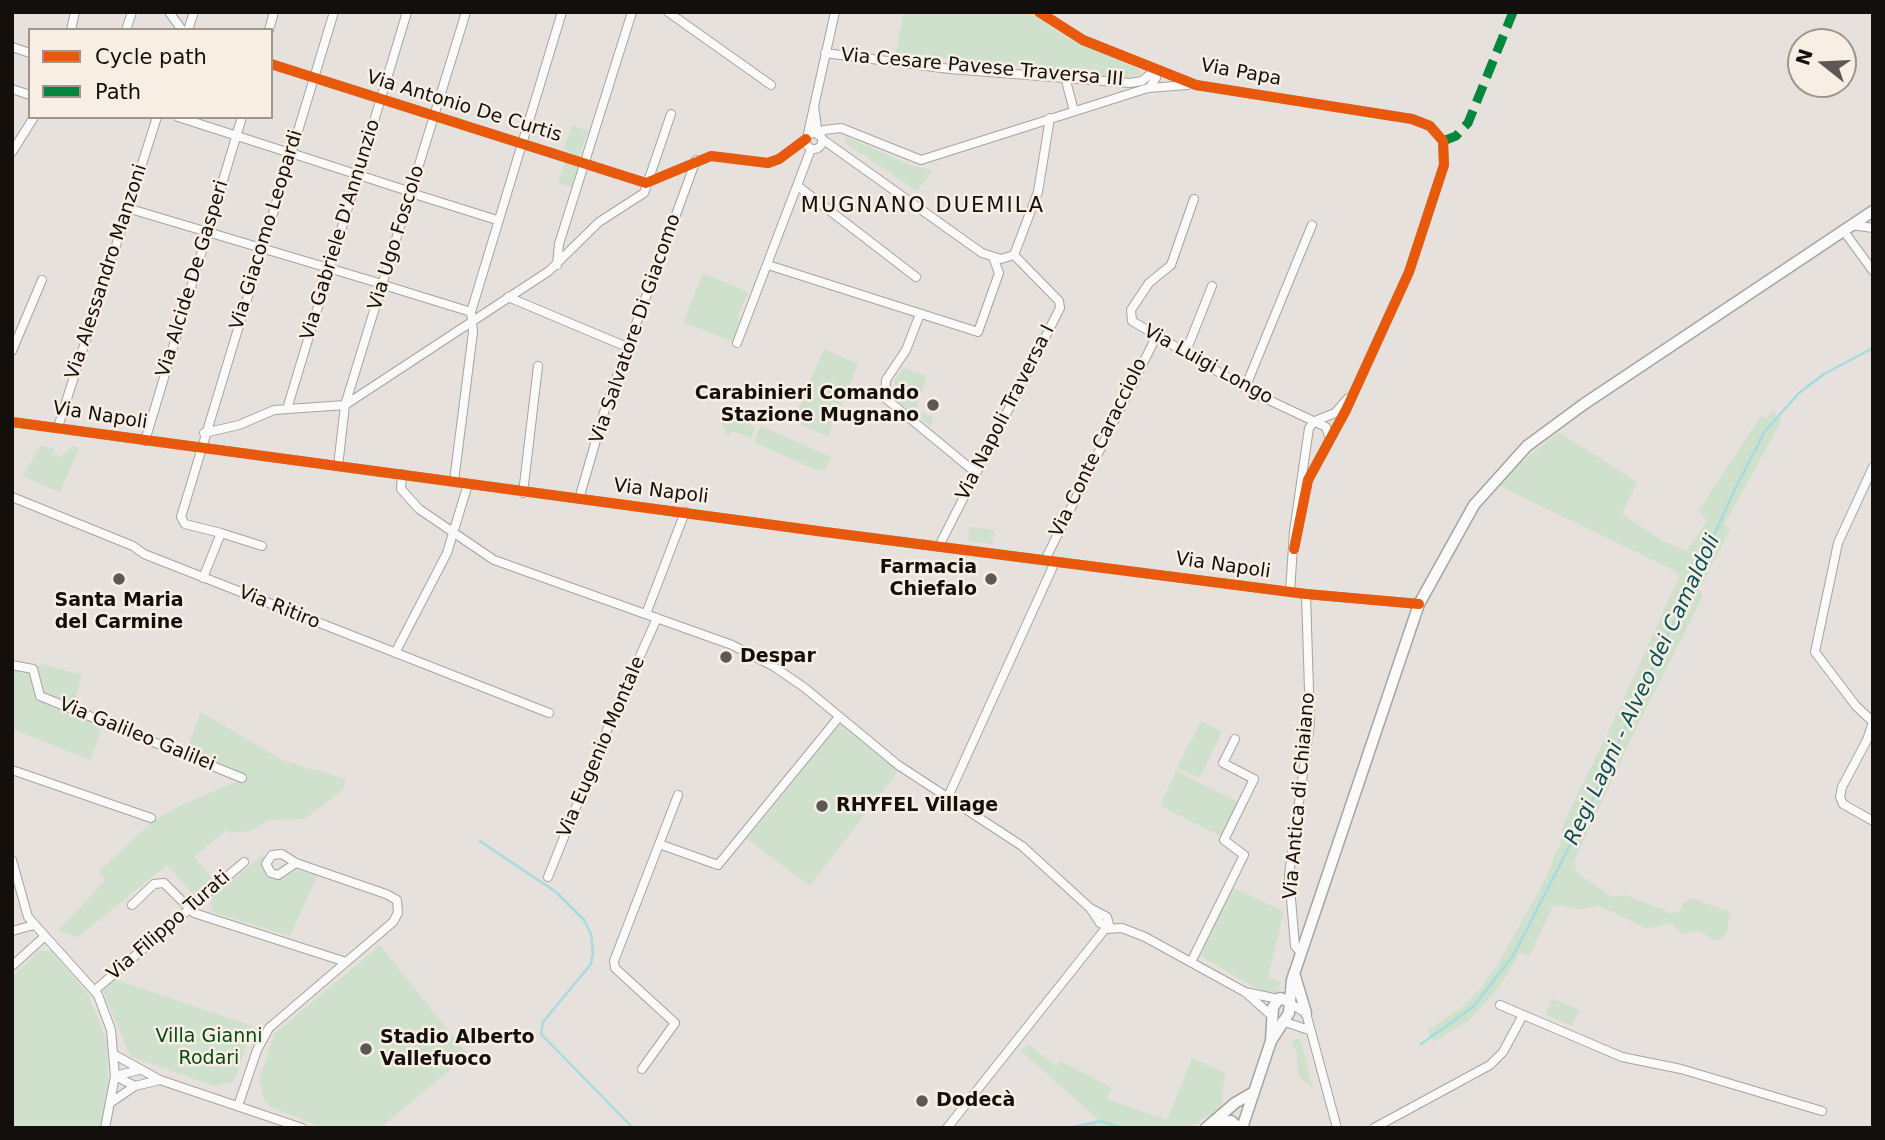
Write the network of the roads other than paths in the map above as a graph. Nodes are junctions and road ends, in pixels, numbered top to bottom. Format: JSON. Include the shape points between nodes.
{"nodes":[{"id":1,"x":169,"y":12,"type":"edge"},
{"id":2,"x":334,"y":12,"type":"edge"},
{"id":3,"x":407,"y":12,"type":"edge"},
{"id":4,"x":466,"y":12,"type":"edge"},
{"id":5,"x":562,"y":12,"type":"edge"},
{"id":6,"x":632,"y":12,"type":"edge"},
{"id":7,"x":668,"y":12,"type":"edge"},
{"id":8,"x":835,"y":12,"type":"edge"},
{"id":9,"x":1039,"y":12,"type":"edge"},
{"id":10,"x":181,"y":28,"type":"edge"},
{"id":11,"x":825,"y":53,"type":"junction"},
{"id":12,"x":273,"y":65,"type":"edge"},
{"id":13,"x":1155,"y":70,"type":"junction"},
{"id":14,"x":314,"y":77,"type":"junction"},
{"id":15,"x":1065,"y":77,"type":"junction"},
{"id":16,"x":771,"y":85,"type":"dead end"},
{"id":17,"x":1196,"y":85,"type":"junction"},
{"id":18,"x":1148,"y":88,"type":"junction"},
{"id":19,"x":381,"y":99,"type":"junction"},
{"id":20,"x":813,"y":103,"type":"junction"},
{"id":21,"x":1074,"y":111,"type":"junction"},
{"id":22,"x":671,"y":114,"type":"dead end"},
{"id":23,"x":435,"y":116,"type":"junction"},
{"id":24,"x":1050,"y":118,"type":"junction"},
{"id":25,"x":33,"y":119,"type":"edge"},
{"id":26,"x":156,"y":119,"type":"edge"},
{"id":27,"x":184,"y":119,"type":"edge"},
{"id":28,"x":241,"y":119,"type":"edge"},
{"id":29,"x":236,"y":136,"type":"junction"},
{"id":30,"x":820,"y":136,"type":"junction"},
{"id":31,"x":807,"y":139,"type":"junction"},
{"id":32,"x":522,"y":144,"type":"junction"},
{"id":33,"x":811,"y":149,"type":"junction"},
{"id":34,"x":12,"y":152,"type":"edge"},
{"id":35,"x":294,"y":154,"type":"junction"},
{"id":36,"x":696,"y":160,"type":"junction"},
{"id":37,"x":584,"y":163,"type":"junction"},
{"id":38,"x":357,"y":175,"type":"junction"},
{"id":39,"x":646,"y":183,"type":"junction"},
{"id":40,"x":799,"y":187,"type":"junction"},
{"id":41,"x":409,"y":192,"type":"junction"},
{"id":42,"x":1194,"y":199,"type":"dead end"},
{"id":43,"x":127,"y":208,"type":"junction"},
{"id":44,"x":1873,"y":211,"type":"edge"},
{"id":45,"x":497,"y":220,"type":"junction"},
{"id":46,"x":1312,"y":225,"type":"dead end"},
{"id":47,"x":1847,"y":228,"type":"junction"},
{"id":48,"x":1873,"y":228,"type":"edge"},
{"id":49,"x":208,"y":232,"type":"junction"},
{"id":50,"x":262,"y":248,"type":"junction"},
{"id":51,"x":1014,"y":255,"type":"junction"},
{"id":52,"x":993,"y":257,"type":"junction"},
{"id":53,"x":557,"y":265,"type":"junction"},
{"id":54,"x":768,"y":265,"type":"junction"},
{"id":55,"x":329,"y":267,"type":"junction"},
{"id":56,"x":1873,"y":271,"type":"edge"},
{"id":57,"x":916,"y":277,"type":"dead end"},
{"id":58,"x":41,"y":280,"type":"dead end"},
{"id":59,"x":384,"y":285,"type":"junction"},
{"id":60,"x":1212,"y":286,"type":"dead end"},
{"id":61,"x":508,"y":297,"type":"junction"},
{"id":62,"x":920,"y":314,"type":"junction"},
{"id":63,"x":471,"y":317,"type":"junction"},
{"id":64,"x":1156,"y":337,"type":"junction"},
{"id":65,"x":737,"y":343,"type":"dead end"},
{"id":66,"x":626,"y":347,"type":"junction"},
{"id":67,"x":12,"y":351,"type":"edge"},
{"id":68,"x":1185,"y":354,"type":"junction"},
{"id":69,"x":538,"y":366,"type":"dead end"},
{"id":70,"x":1358,"y":384,"type":"junction"},
{"id":71,"x":1245,"y":388,"type":"junction"},
{"id":72,"x":345,"y":405,"type":"junction"},
{"id":73,"x":287,"y":409,"type":"junction"},
{"id":74,"x":1315,"y":421,"type":"junction"},
{"id":75,"x":12,"y":422,"type":"edge"},
{"id":76,"x":58,"y":426,"type":"junction"},
{"id":77,"x":204,"y":433,"type":"junction"},
{"id":78,"x":1330,"y":439,"type":"junction"},
{"id":79,"x":145,"y":441,"type":"junction"},
{"id":80,"x":199,"y":449,"type":"junction"},
{"id":81,"x":1303,"y":462,"type":"junction"},
{"id":82,"x":338,"y":466,"type":"junction"},
{"id":83,"x":1873,"y":467,"type":"edge"},
{"id":84,"x":1314,"y":468,"type":"junction"},
{"id":85,"x":975,"y":472,"type":"junction"},
{"id":86,"x":402,"y":474,"type":"junction"},
{"id":87,"x":454,"y":481,"type":"junction"},
{"id":88,"x":468,"y":484,"type":"junction"},
{"id":89,"x":523,"y":493,"type":"junction"},
{"id":90,"x":12,"y":497,"type":"edge"},
{"id":91,"x":579,"y":499,"type":"junction"},
{"id":92,"x":685,"y":512,"type":"junction"},
{"id":93,"x":221,"y":533,"type":"junction"},
{"id":94,"x":454,"y":535,"type":"junction"},
{"id":95,"x":262,"y":546,"type":"dead end"},
{"id":96,"x":939,"y":546,"type":"junction"},
{"id":97,"x":1294,"y":549,"type":"junction"},
{"id":98,"x":1045,"y":560,"type":"junction"},
{"id":99,"x":1055,"y":562,"type":"junction"},
{"id":100,"x":203,"y":578,"type":"junction"},
{"id":101,"x":1290,"y":593,"type":"junction"},
{"id":102,"x":1306,"y":594,"type":"junction"},
{"id":103,"x":1419,"y":604,"type":"junction"},
{"id":104,"x":646,"y":614,"type":"junction"},
{"id":105,"x":657,"y":618,"type":"junction"},
{"id":106,"x":395,"y":653,"type":"junction"},
{"id":107,"x":12,"y":665,"type":"edge"},
{"id":108,"x":550,"y":713,"type":"dead end"},
{"id":109,"x":839,"y":717,"type":"junction"},
{"id":110,"x":1235,"y":739,"type":"dead end"},
{"id":111,"x":12,"y":770,"type":"edge"},
{"id":112,"x":242,"y":778,"type":"dead end"},
{"id":113,"x":677,"y":794,"type":"dead end"},
{"id":114,"x":947,"y":799,"type":"junction"},
{"id":115,"x":150,"y":818,"type":"dead end"},
{"id":116,"x":1873,"y":821,"type":"edge"},
{"id":117,"x":659,"y":844,"type":"junction"},
{"id":118,"x":12,"y":860,"type":"edge"},
{"id":119,"x":244,"y":862,"type":"dead end"},
{"id":120,"x":296,"y":863,"type":"dead end"},
{"id":121,"x":548,"y":877,"type":"dead end"},
{"id":122,"x":132,"y":905,"type":"dead end"},
{"id":123,"x":190,"y":910,"type":"junction"},
{"id":124,"x":34,"y":925,"type":"junction"},
{"id":125,"x":1110,"y":928,"type":"junction"},
{"id":126,"x":12,"y":931,"type":"edge"},
{"id":127,"x":44,"y":937,"type":"junction"},
{"id":128,"x":1301,"y":953,"type":"junction"},
{"id":129,"x":346,"y":962,"type":"junction"},
{"id":130,"x":1191,"y":962,"type":"junction"},
{"id":131,"x":12,"y":966,"type":"edge"},
{"id":132,"x":1293,"y":976,"type":"junction"},
{"id":133,"x":94,"y":990,"type":"junction"},
{"id":134,"x":1245,"y":992,"type":"junction"},
{"id":135,"x":1285,"y":1001,"type":"junction"},
{"id":136,"x":1500,"y":1005,"type":"dead end"},
{"id":137,"x":1306,"y":1013,"type":"junction"},
{"id":138,"x":1523,"y":1015,"type":"junction"},
{"id":139,"x":1276,"y":1018,"type":"junction"},
{"id":140,"x":1309,"y":1030,"type":"junction"},
{"id":141,"x":115,"y":1055,"type":"junction"},
{"id":142,"x":642,"y":1069,"type":"dead end"},
{"id":143,"x":139,"y":1070,"type":"junction"},
{"id":144,"x":115,"y":1076,"type":"junction"},
{"id":145,"x":160,"y":1080,"type":"junction"},
{"id":146,"x":135,"y":1086,"type":"junction"},
{"id":147,"x":1254,"y":1092,"type":"junction"},
{"id":148,"x":110,"y":1103,"type":"junction"},
{"id":149,"x":238,"y":1106,"type":"junction"},
{"id":150,"x":1822,"y":1111,"type":"dead end"},
{"id":151,"x":1209,"y":1126,"type":"edge"},
{"id":152,"x":105,"y":1128,"type":"edge"},
{"id":153,"x":302,"y":1128,"type":"edge"},
{"id":154,"x":947,"y":1128,"type":"edge"},
{"id":155,"x":1240,"y":1128,"type":"edge"},
{"id":156,"x":1337,"y":1128,"type":"edge"},
{"id":157,"x":1374,"y":1128,"type":"edge"}],
"edges":[{"from":1,"to":10,"type":"street"},
{"from":2,"to":14,"type":"street","name":"Via Giacomo Leopardi"},
{"from":3,"to":19,"type":"street","name":"Via Gabriele D'Annunzio"},
{"from":4,"to":23,"type":"street","name":"Via Ugo Foscolo"},
{"from":5,"to":32,"type":"street"},
{"from":6,"to":37,"type":"street"},
{"from":7,"to":16,"type":"street"},
{"from":8,"to":11,"type":"street"},
{"from":9,"to":13,"type":"street","name":"Via Papa","via":[[1083,40]]},
{"from":11,"to":15,"type":"street","name":"Via Cesare Pavese Traversa III"},
{"from":11,"to":20,"type":"street"},
{"from":12,"to":14,"type":"street","name":"Via Antonio De Curtis"},
{"from":13,"to":15,"type":"street","name":"Via Cesare Pavese Traversa III","via":[[1137,82]]},
{"from":13,"to":17,"type":"street","name":"Via Papa"},
{"from":13,"to":18,"type":"street","name":"Via Cesare Pavese Traversa III","via":[[1156,78]]},
{"from":14,"to":19,"type":"street","name":"Via Antonio De Curtis"},
{"from":14,"to":35,"type":"street","name":"Via Giacomo Leopardi"},
{"from":15,"to":21,"type":"street"},
{"from":17,"to":18,"type":"street"},
{"from":17,"to":70,"type":"street","name":"Via Papa","via":[[1412,119],[1430,126],[1443,141],[1444,165],[1409,272]]},
{"from":18,"to":21,"type":"street"},
{"from":19,"to":23,"type":"street","name":"Via Antonio De Curtis"},
{"from":19,"to":38,"type":"street","name":"Via Gabriele D'Annunzio"},
{"from":20,"to":30,"type":"street"},
{"from":20,"to":31,"type":"street"},
{"from":21,"to":24,"type":"street"},
{"from":22,"to":39,"type":"street"},
{"from":23,"to":32,"type":"street","name":"Via Antonio De Curtis"},
{"from":23,"to":41,"type":"street","name":"Via Ugo Foscolo"},
{"from":24,"to":30,"type":"street","via":[[921,160],[841,128],[824,130]]},
{"from":24,"to":51,"type":"street","via":[[1038,192]]},
{"from":25,"to":34,"type":"street"},
{"from":26,"to":43,"type":"street","name":"Via Alessandro Manzoni"},
{"from":27,"to":29,"type":"street"},
{"from":28,"to":29,"type":"street","name":"Via Alcide De Gasperi"},
{"from":29,"to":35,"type":"street"},
{"from":29,"to":49,"type":"street","name":"Via Alcide De Gasperi"},
{"from":30,"to":31,"type":"street","via":[[812,134]]},
{"from":30,"to":33,"type":"street","via":[[820,146]]},
{"from":30,"to":52,"type":"street"},
{"from":31,"to":33,"type":"street"},
{"from":31,"to":36,"type":"street","via":[[768,163],[717,156]]},
{"from":32,"to":37,"type":"street","name":"Via Antonio De Curtis"},
{"from":32,"to":45,"type":"street"},
{"from":33,"to":40,"type":"street"},
{"from":35,"to":38,"type":"street"},
{"from":35,"to":50,"type":"street","name":"Via Giacomo Leopardi"},
{"from":36,"to":39,"type":"street"},
{"from":36,"to":66,"type":"street","name":"Via Salvatore Di Giacomo"},
{"from":37,"to":39,"type":"street","name":"Via Antonio De Curtis"},
{"from":37,"to":53,"type":"street"},
{"from":38,"to":41,"type":"street"},
{"from":38,"to":55,"type":"street","name":"Via Gabriele D'Annunzio"},
{"from":39,"to":53,"type":"street","via":[[640,197],[599,222]]},
{"from":40,"to":54,"type":"street"},
{"from":40,"to":57,"type":"street"},
{"from":41,"to":45,"type":"street"},
{"from":41,"to":59,"type":"street","name":"Via Ugo Foscolo"},
{"from":42,"to":64,"type":"street","name":"Via Luigi Longo","via":[[1171,265],[1149,283],[1131,310],[1132,321]]},
{"from":43,"to":49,"type":"street"},
{"from":43,"to":76,"type":"street","name":"Via Alessandro Manzoni"},
{"from":44,"to":47,"type":"main road"},
{"from":45,"to":63,"type":"street"},
{"from":46,"to":71,"type":"street"},
{"from":47,"to":48,"type":"street"},
{"from":47,"to":56,"type":"street"},
{"from":47,"to":103,"type":"main road","via":[[1527,446],[1474,505]]},
{"from":49,"to":50,"type":"street"},
{"from":49,"to":79,"type":"street","name":"Via Alcide De Gasperi"},
{"from":50,"to":55,"type":"street"},
{"from":50,"to":77,"type":"street","name":"Via Giacomo Leopardi"},
{"from":51,"to":52,"type":"street"},
{"from":51,"to":85,"type":"street","name":"Via Napoli Traversa I","via":[[1059,301],[1060,308]]},
{"from":52,"to":62,"type":"street","via":[[999,273],[980,331]]},
{"from":53,"to":61,"type":"street"},
{"from":54,"to":62,"type":"street"},
{"from":54,"to":65,"type":"street"},
{"from":55,"to":59,"type":"street"},
{"from":55,"to":73,"type":"street","name":"Via Gabriele D'Annunzio"},
{"from":58,"to":67,"type":"street"},
{"from":59,"to":63,"type":"street"},
{"from":59,"to":72,"type":"street","name":"Via Ugo Foscolo"},
{"from":60,"to":68,"type":"street"},
{"from":61,"to":63,"type":"street"},
{"from":61,"to":66,"type":"street"},
{"from":62,"to":85,"type":"street","via":[[906,350],[886,380],[885,398]]},
{"from":63,"to":72,"type":"street"},
{"from":63,"to":87,"type":"street"},
{"from":64,"to":68,"type":"street","name":"Via Luigi Longo"},
{"from":64,"to":98,"type":"street","name":"Via Conte Caracciolo"},
{"from":66,"to":91,"type":"street","name":"Via Salvatore Di Giacomo"},
{"from":68,"to":71,"type":"street","name":"Via Luigi Longo"},
{"from":69,"to":89,"type":"street"},
{"from":70,"to":74,"type":"street","via":[[1335,413]]},
{"from":70,"to":78,"type":"street"},
{"from":71,"to":74,"type":"street","name":"Via Luigi Longo"},
{"from":72,"to":73,"type":"street"},
{"from":72,"to":82,"type":"street","name":"Via Ugo Foscolo"},
{"from":73,"to":77,"type":"street"},
{"from":74,"to":78,"type":"street","name":"Via Luigi Longo","via":[[1326,427]]},
{"from":74,"to":81,"type":"street","via":[[1309,428]]},
{"from":75,"to":76,"type":"street","name":"Via Napoli"},
{"from":76,"to":79,"type":"street","name":"Via Napoli"},
{"from":77,"to":80,"type":"street","name":"Via Giacomo Leopardi"},
{"from":78,"to":84,"type":"street"},
{"from":79,"to":80,"type":"street","name":"Via Napoli"},
{"from":80,"to":82,"type":"street","name":"Via Napoli"},
{"from":80,"to":93,"type":"street","name":"Via Giacomo Leopardi","via":[[181,520]]},
{"from":81,"to":84,"type":"street"},
{"from":81,"to":97,"type":"street"},
{"from":82,"to":86,"type":"street","name":"Via Napoli"},
{"from":83,"to":116,"type":"street","via":[[1838,542],[1815,652],[1872,722],[1840,797],[1843,804]]},
{"from":84,"to":97,"type":"street"},
{"from":85,"to":96,"type":"street","name":"Via Napoli Traversa I"},
{"from":86,"to":87,"type":"street","name":"Via Napoli"},
{"from":86,"to":94,"type":"street","via":[[401,489]]},
{"from":87,"to":88,"type":"street","name":"Via Napoli"},
{"from":88,"to":89,"type":"street","name":"Via Napoli"},
{"from":88,"to":94,"type":"street"},
{"from":89,"to":91,"type":"street","name":"Via Napoli"},
{"from":90,"to":100,"type":"street","name":"Via Ritiro"},
{"from":91,"to":92,"type":"street","name":"Via Napoli"},
{"from":92,"to":96,"type":"street","name":"Via Napoli"},
{"from":92,"to":104,"type":"street"},
{"from":93,"to":95,"type":"street"},
{"from":93,"to":100,"type":"street"},
{"from":94,"to":104,"type":"street","via":[[503,564]]},
{"from":94,"to":106,"type":"street"},
{"from":96,"to":98,"type":"street","name":"Via Napoli"},
{"from":97,"to":101,"type":"street"},
{"from":98,"to":99,"type":"street","name":"Via Napoli"},
{"from":99,"to":101,"type":"street","name":"Via Napoli"},
{"from":99,"to":114,"type":"street"},
{"from":100,"to":106,"type":"street","name":"Via Ritiro"},
{"from":101,"to":102,"type":"street","name":"Via Napoli"},
{"from":102,"to":103,"type":"street","name":"Via Napoli"},
{"from":102,"to":128,"type":"street","name":"Via Antica di Chiaiano","via":[[1310,723],[1289,875],[1293,933]]},
{"from":103,"to":128,"type":"main road"},
{"from":104,"to":105,"type":"street"},
{"from":105,"to":109,"type":"street","via":[[732,645],[773,666]]},
{"from":105,"to":121,"type":"street","name":"Via Eugenio Montale"},
{"from":106,"to":108,"type":"street","name":"Via Ritiro"},
{"from":107,"to":112,"type":"street","name":"Via Galileo Galilei","via":[[33,668],[40,696]]},
{"from":109,"to":114,"type":"street"},
{"from":109,"to":117,"type":"street","via":[[718,865]]},
{"from":110,"to":130,"type":"street","via":[[1223,763],[1254,779],[1224,840],[1244,855]]},
{"from":111,"to":115,"type":"street"},
{"from":113,"to":117,"type":"street"},
{"from":114,"to":125,"type":"street","via":[[1022,846],[1090,908],[1107,917]]},
{"from":117,"to":142,"type":"street","via":[[613,964],[675,1023]]},
{"from":118,"to":124,"type":"street","via":[[24,909]]},
{"from":119,"to":123,"type":"street","name":"Via Filippo Turati"},
{"from":120,"to":129,"type":"street","via":[[397,900],[393,922]]},
{"from":122,"to":123,"type":"street","via":[[161,882]]},
{"from":123,"to":129,"type":"street"},
{"from":123,"to":133,"type":"street","name":"Via Filippo Turati"},
{"from":124,"to":126,"type":"street"},
{"from":124,"to":127,"type":"street"},
{"from":125,"to":130,"type":"street","via":[[1130,930]]},
{"from":125,"to":154,"type":"street","via":[[1100,933]]},
{"from":127,"to":131,"type":"street"},
{"from":127,"to":133,"type":"street"},
{"from":128,"to":132,"type":"main road"},
{"from":129,"to":149,"type":"street","via":[[265,1034]]},
{"from":130,"to":134,"type":"street"},
{"from":132,"to":135,"type":"main road"},
{"from":132,"to":137,"type":"main road"},
{"from":133,"to":141,"type":"street","via":[[111,1030]]},
{"from":134,"to":135,"type":"street"},
{"from":134,"to":139,"type":"street"},
{"from":135,"to":137,"type":"street"},
{"from":135,"to":139,"type":"main road"},
{"from":135,"to":139,"type":"main road","via":[[1289,1013]]},
{"from":136,"to":138,"type":"street"},
{"from":137,"to":140,"type":"street"},
{"from":138,"to":150,"type":"street","via":[[1622,1057],[1681,1069]]},
{"from":138,"to":157,"type":"street","via":[[1503,1052],[1490,1065]]},
{"from":139,"to":140,"type":"street"},
{"from":139,"to":147,"type":"main road"},
{"from":140,"to":156,"type":"street"},
{"from":141,"to":143,"type":"street"},
{"from":141,"to":144,"type":"street"},
{"from":143,"to":144,"type":"street"},
{"from":143,"to":145,"type":"street"},
{"from":144,"to":146,"type":"street"},
{"from":144,"to":148,"type":"street"},
{"from":145,"to":146,"type":"street"},
{"from":145,"to":149,"type":"street"},
{"from":146,"to":148,"type":"street"},
{"from":147,"to":151,"type":"main road"},
{"from":147,"to":155,"type":"main road"},
{"from":148,"to":152,"type":"street"},
{"from":149,"to":153,"type":"street"},
{"from":151,"to":155,"type":"main road","via":[[1231,1121]]}]}
